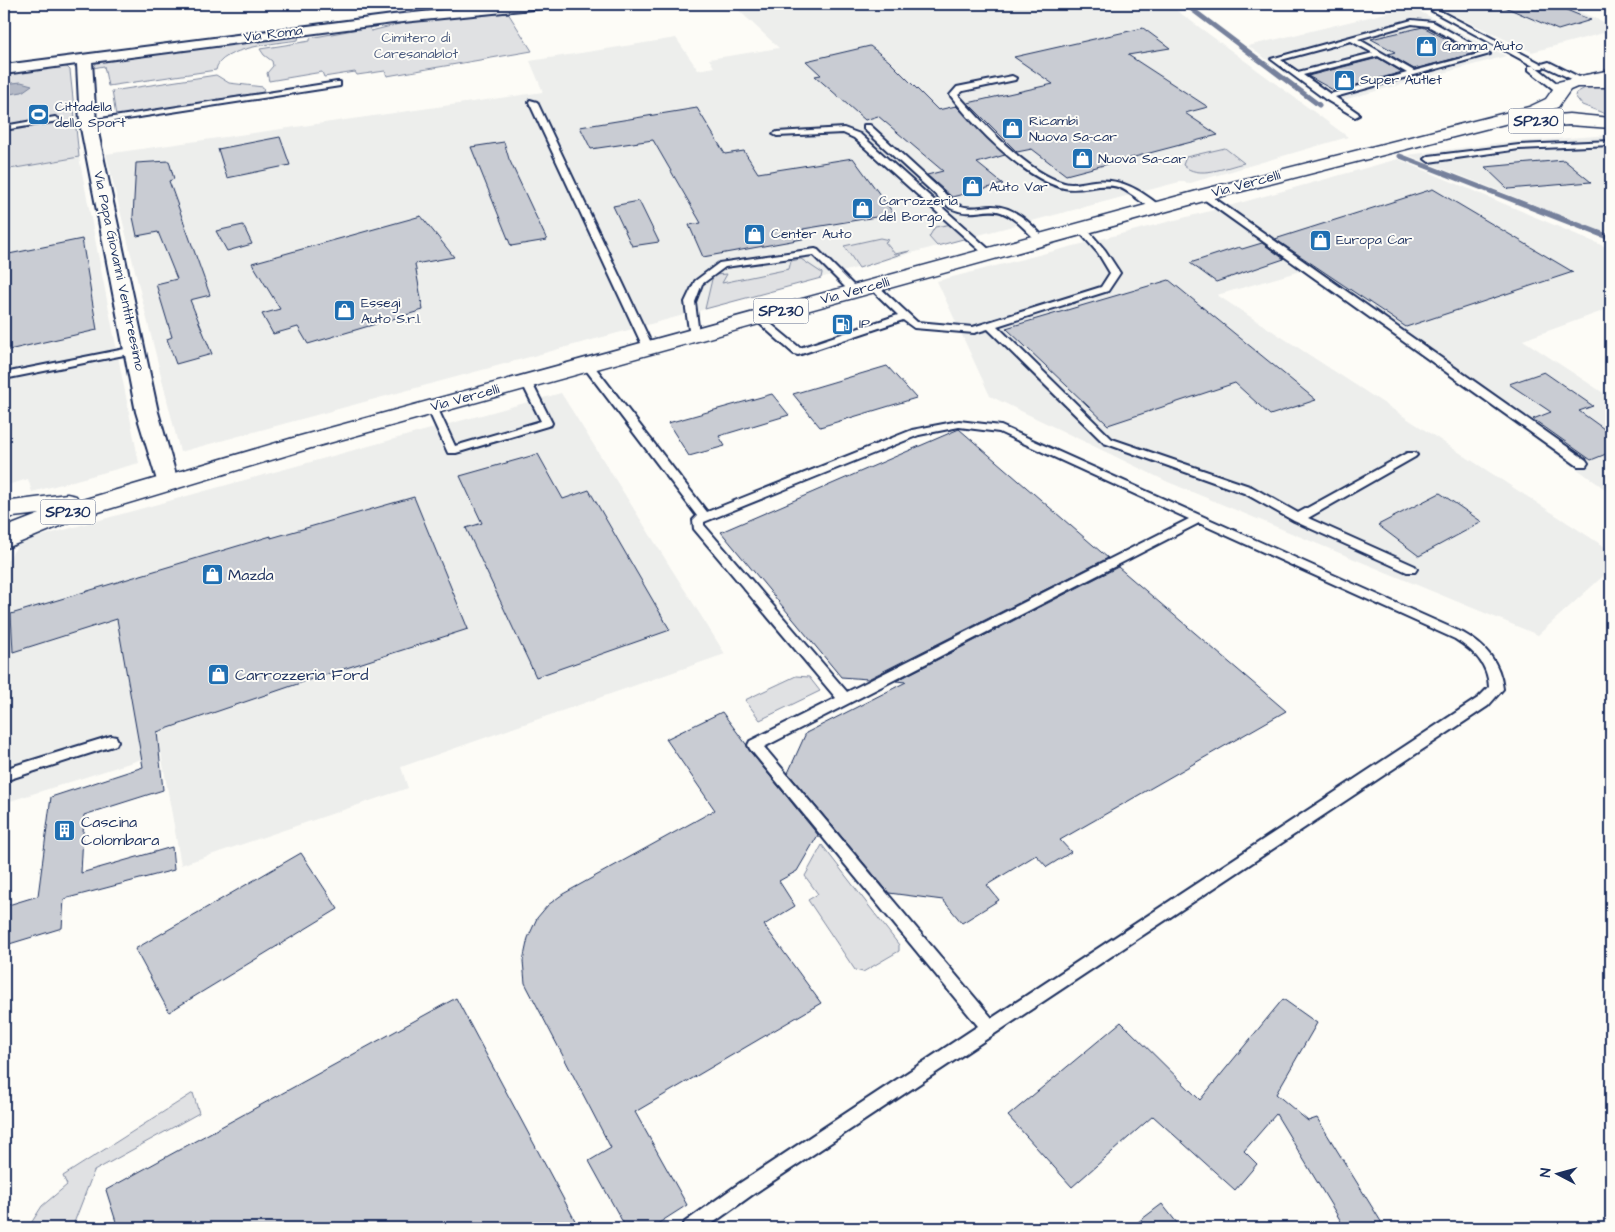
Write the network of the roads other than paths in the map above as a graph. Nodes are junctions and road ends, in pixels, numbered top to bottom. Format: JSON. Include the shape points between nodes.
{"nodes":[{"id":1,"x":543,"y":4,"type":"edge"},
{"id":2,"x":1436,"y":11,"type":"dead end"},
{"id":3,"x":1352,"y":38,"type":"junction"},
{"id":4,"x":1466,"y":43,"type":"dead end"},
{"id":5,"x":1378,"y":54,"type":"junction"},
{"id":6,"x":1486,"y":54,"type":"dead end"},
{"id":7,"x":84,"y":58,"type":"junction"},
{"id":8,"x":1540,"y":66,"type":"junction"},
{"id":9,"x":4,"y":69,"type":"edge"},
{"id":10,"x":1297,"y":74,"type":"junction"},
{"id":11,"x":1414,"y":74,"type":"junction"},
{"id":12,"x":1611,"y":75,"type":"edge"},
{"id":13,"x":1012,"y":78,"type":"dead end"},
{"id":14,"x":1585,"y":80,"type":"junction"},
{"id":15,"x":1611,"y":82,"type":"edge"},
{"id":16,"x":337,"y":84,"type":"dead end"},
{"id":17,"x":1560,"y":92,"type":"junction"},
{"id":18,"x":1328,"y":96,"type":"junction"},
{"id":19,"x":533,"y":102,"type":"dead end"},
{"id":20,"x":1356,"y":115,"type":"dead end"},
{"id":21,"x":55,"y":118,"type":"dead end"},
{"id":22,"x":1611,"y":122,"type":"edge"},
{"id":23,"x":88,"y":123,"type":"junction"},
{"id":24,"x":866,"y":127,"type":"dead end"},
{"id":25,"x":4,"y":128,"type":"edge"},
{"id":26,"x":1461,"y":131,"type":"junction"},
{"id":27,"x":777,"y":134,"type":"dead end"},
{"id":28,"x":1611,"y":143,"type":"edge"},
{"id":29,"x":1430,"y":159,"type":"dead end"},
{"id":30,"x":1204,"y":195,"type":"junction"},
{"id":31,"x":1157,"y":208,"type":"junction"},
{"id":32,"x":1082,"y":229,"type":"junction"},
{"id":33,"x":1042,"y":240,"type":"junction"},
{"id":34,"x":989,"y":254,"type":"junction"},
{"id":35,"x":864,"y":288,"type":"junction"},
{"id":36,"x":905,"y":316,"type":"junction"},
{"id":37,"x":757,"y":317,"type":"junction"},
{"id":38,"x":990,"y":325,"type":"junction"},
{"id":39,"x":694,"y":335,"type":"junction"},
{"id":40,"x":648,"y":347,"type":"junction"},
{"id":41,"x":135,"y":350,"type":"junction"},
{"id":42,"x":586,"y":364,"type":"junction"},
{"id":43,"x":4,"y":376,"type":"edge"},
{"id":44,"x":526,"y":382,"type":"junction"},
{"id":45,"x":432,"y":407,"type":"junction"},
{"id":46,"x":1411,"y":455,"type":"dead end"},
{"id":47,"x":1582,"y":463,"type":"dead end"},
{"id":48,"x":167,"y":482,"type":"junction"},
{"id":49,"x":136,"y":491,"type":"junction"},
{"id":50,"x":4,"y":510,"type":"edge"},
{"id":51,"x":704,"y":517,"type":"junction"},
{"id":52,"x":1298,"y":518,"type":"junction"},
{"id":53,"x":1198,"y":520,"type":"junction"},
{"id":54,"x":4,"y":540,"type":"edge"},
{"id":55,"x":1411,"y":569,"type":"dead end"},
{"id":56,"x":845,"y":699,"type":"junction"},
{"id":57,"x":111,"y":741,"type":"dead end"},
{"id":58,"x":4,"y":775,"type":"edge"},
{"id":59,"x":990,"y":1028,"type":"junction"},
{"id":60,"x":691,"y":1228,"type":"edge"}],
"edges":[{"from":1,"to":7,"type":"street","name":"Via Roma","via":[[393,19]]},
{"from":2,"to":8,"type":"lane"},
{"from":3,"to":4,"type":"lane","via":[[1412,22],[1430,24]]},
{"from":3,"to":5,"type":"lane"},
{"from":3,"to":10,"type":"lane","via":[[1275,59]]},
{"from":5,"to":10,"type":"lane"},
{"from":5,"to":11,"type":"lane"},
{"from":6,"to":11,"type":"lane"},
{"from":7,"to":9,"type":"street","name":"Via Roma"},
{"from":7,"to":23,"type":"street","name":"Via Papa Giovanni Ventitreesimo"},
{"from":8,"to":14,"type":"lane"},
{"from":8,"to":17,"type":"lane"},
{"from":10,"to":18,"type":"lane"},
{"from":11,"to":18,"type":"lane"},
{"from":12,"to":14,"type":"main road"},
{"from":13,"to":31,"type":"lane","via":[[960,89],[954,95],[1012,153],[1047,178],[1071,187],[1122,184],[1133,188]]},
{"from":14,"to":15,"type":"main road","number":"SP230"},
{"from":14,"to":17,"type":"main road","number":"SP230","via":[[1573,82]]},
{"from":16,"to":23,"type":"lane"},
{"from":17,"to":22,"type":"main road","number":"SP230","via":[[1565,104],[1576,111]]},
{"from":17,"to":26,"type":"main road","name":"Via Vercelli","number":"SP230","via":[[1552,103],[1535,110]]},
{"from":18,"to":20,"type":"lane"},
{"from":19,"to":40,"type":"lane"},
{"from":21,"to":25,"type":"lane"},
{"from":22,"to":26,"type":"main road","name":"Via Vercelli","number":"SP230","via":[[1549,119]]},
{"from":23,"to":41,"type":"street","name":"Via Papa Giovanni Ventitreesimo"},
{"from":24,"to":33,"type":"lane","via":[[953,206],[964,211],[1003,210]]},
{"from":26,"to":30,"type":"main road","name":"Via Vercelli","number":"SP230"},
{"from":27,"to":34,"type":"lane","via":[[844,130],[857,136]]},
{"from":28,"to":29,"type":"lane","via":[[1519,148]]},
{"from":30,"to":31,"type":"main road","name":"Via Vercelli","number":"SP230"},
{"from":30,"to":47,"type":"lane"},
{"from":31,"to":32,"type":"main road","name":"Via Vercelli","number":"SP230"},
{"from":32,"to":33,"type":"main road","name":"Via Vercelli","number":"SP230"},
{"from":32,"to":38,"type":"lane","via":[[1115,273],[1105,289]]},
{"from":33,"to":34,"type":"main road","name":"Via Vercelli","number":"SP230"},
{"from":34,"to":35,"type":"main road","name":"Via Vercelli","number":"SP230"},
{"from":35,"to":36,"type":"lane"},
{"from":35,"to":37,"type":"main road","name":"Via Vercelli","number":"SP230"},
{"from":35,"to":39,"type":"lane","via":[[815,252],[722,265],[698,283],[690,302]]},
{"from":36,"to":37,"type":"lane","via":[[798,352]]},
{"from":36,"to":38,"type":"lane","via":[[914,325],[974,330]]},
{"from":37,"to":39,"type":"main road","name":"Via Vercelli","number":"SP230"},
{"from":38,"to":52,"type":"lane","via":[[1108,441],[1248,490]]},
{"from":39,"to":40,"type":"main road","name":"Via Vercelli","number":"SP230"},
{"from":40,"to":42,"type":"main road","name":"Via Vercelli","number":"SP230"},
{"from":41,"to":43,"type":"lane"},
{"from":41,"to":48,"type":"street","name":"Via Papa Giovanni Ventitreesimo"},
{"from":42,"to":44,"type":"main road","name":"Via Vercelli","number":"SP230"},
{"from":42,"to":51,"type":"lane"},
{"from":44,"to":45,"type":"main road","name":"Via Vercelli","number":"SP230"},
{"from":44,"to":45,"type":"lane","via":[[547,424],[452,451]]},
{"from":45,"to":48,"type":"main road","name":"Via Vercelli","number":"SP230"},
{"from":46,"to":52,"type":"lane"},
{"from":48,"to":49,"type":"main road","name":"Via Vercelli","number":"SP230"},
{"from":49,"to":50,"type":"main road","name":"Via Vercelli","number":"SP230"},
{"from":49,"to":54,"type":"main road","name":"Via Vercelli","number":"SP230","via":[[16,532]]},
{"from":51,"to":53,"type":"lane","via":[[916,432],[959,424],[1002,429]]},
{"from":51,"to":56,"type":"lane","via":[[698,526]]},
{"from":52,"to":55,"type":"lane"},
{"from":53,"to":56,"type":"lane"},
{"from":53,"to":59,"type":"lane","via":[[1459,636],[1486,657],[1496,674],[1496,689],[1483,702]]},
{"from":56,"to":59,"type":"lane","via":[[755,745]]},
{"from":57,"to":58,"type":"lane"},
{"from":59,"to":60,"type":"lane","via":[[746,1188]]}]}
